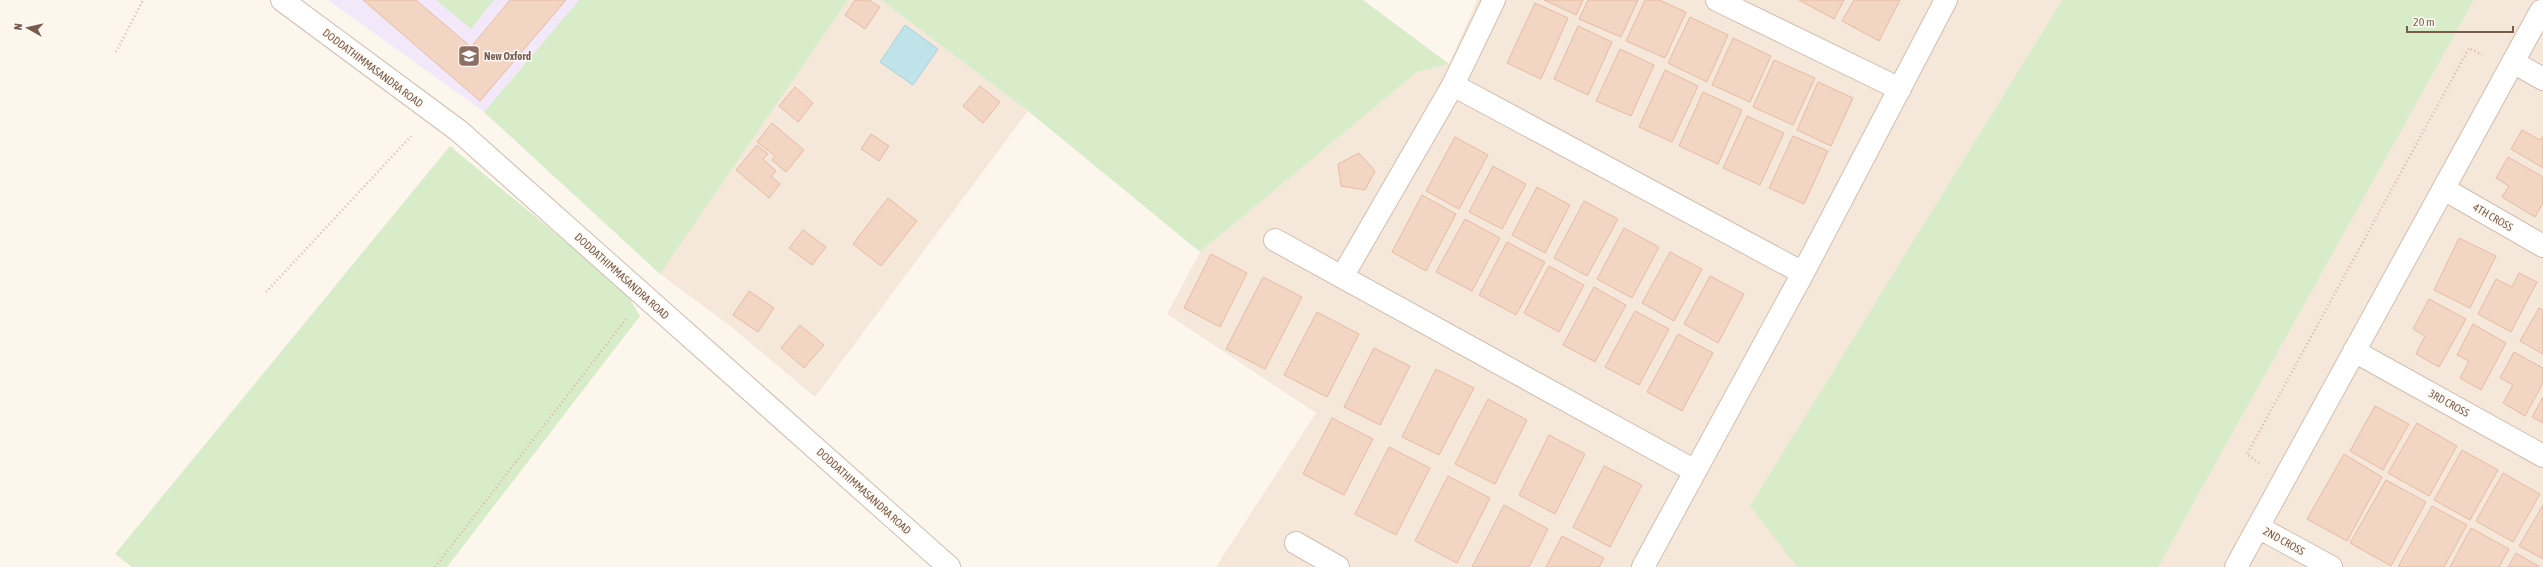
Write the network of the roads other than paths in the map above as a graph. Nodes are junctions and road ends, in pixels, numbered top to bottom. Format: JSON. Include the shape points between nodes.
{"nodes":[{"id":1,"x":282,"y":0,"type":"edge"},
{"id":2,"x":1494,"y":0,"type":"edge"},
{"id":3,"x":1717,"y":0,"type":"edge"},
{"id":4,"x":1946,"y":0,"type":"edge"},
{"id":5,"x":2541,"y":11,"type":"dead end"},
{"id":6,"x":2511,"y":66,"type":"junction"},
{"id":7,"x":2543,"y":79,"type":"edge"},
{"id":8,"x":1452,"y":85,"type":"junction"},
{"id":9,"x":1900,"y":89,"type":"junction"},
{"id":10,"x":2444,"y":189,"type":"junction"},
{"id":11,"x":1274,"y":240,"type":"dead end"},
{"id":12,"x":2543,"y":246,"type":"edge"},
{"id":13,"x":1803,"y":273,"type":"junction"},
{"id":14,"x":1342,"y":277,"type":"junction"},
{"id":15,"x":2354,"y":351,"type":"junction"},
{"id":16,"x":2543,"y":456,"type":"edge"},
{"id":17,"x":1695,"y":471,"type":"junction"},
{"id":18,"x":2258,"y":527,"type":"junction"},
{"id":19,"x":1296,"y":543,"type":"dead end"},
{"id":20,"x":949,"y":567,"type":"edge"},
{"id":21,"x":1338,"y":567,"type":"edge"},
{"id":22,"x":1643,"y":567,"type":"edge"},
{"id":23,"x":2236,"y":567,"type":"edge"},
{"id":24,"x":2331,"y":567,"type":"edge"}],
"edges":[{"from":1,"to":20,"type":"street","name":"DODDATHIMMASANDRA ROAD","via":[[459,131]]},
{"from":2,"to":8,"type":"street"},
{"from":3,"to":9,"type":"street"},
{"from":4,"to":9,"type":"street"},
{"from":5,"to":6,"type":"street"},
{"from":6,"to":7,"type":"street"},
{"from":6,"to":10,"type":"street"},
{"from":8,"to":13,"type":"street"},
{"from":8,"to":14,"type":"street"},
{"from":9,"to":13,"type":"street"},
{"from":10,"to":12,"type":"street","name":"4TH CROSS"},
{"from":10,"to":15,"type":"street"},
{"from":11,"to":14,"type":"street"},
{"from":13,"to":17,"type":"street"},
{"from":14,"to":17,"type":"street"},
{"from":15,"to":16,"type":"street","name":"3RD CROSS"},
{"from":15,"to":18,"type":"street"},
{"from":17,"to":22,"type":"street"},
{"from":18,"to":23,"type":"street"},
{"from":18,"to":24,"type":"street","name":"2ND CROSS"},
{"from":19,"to":21,"type":"street"}]}
